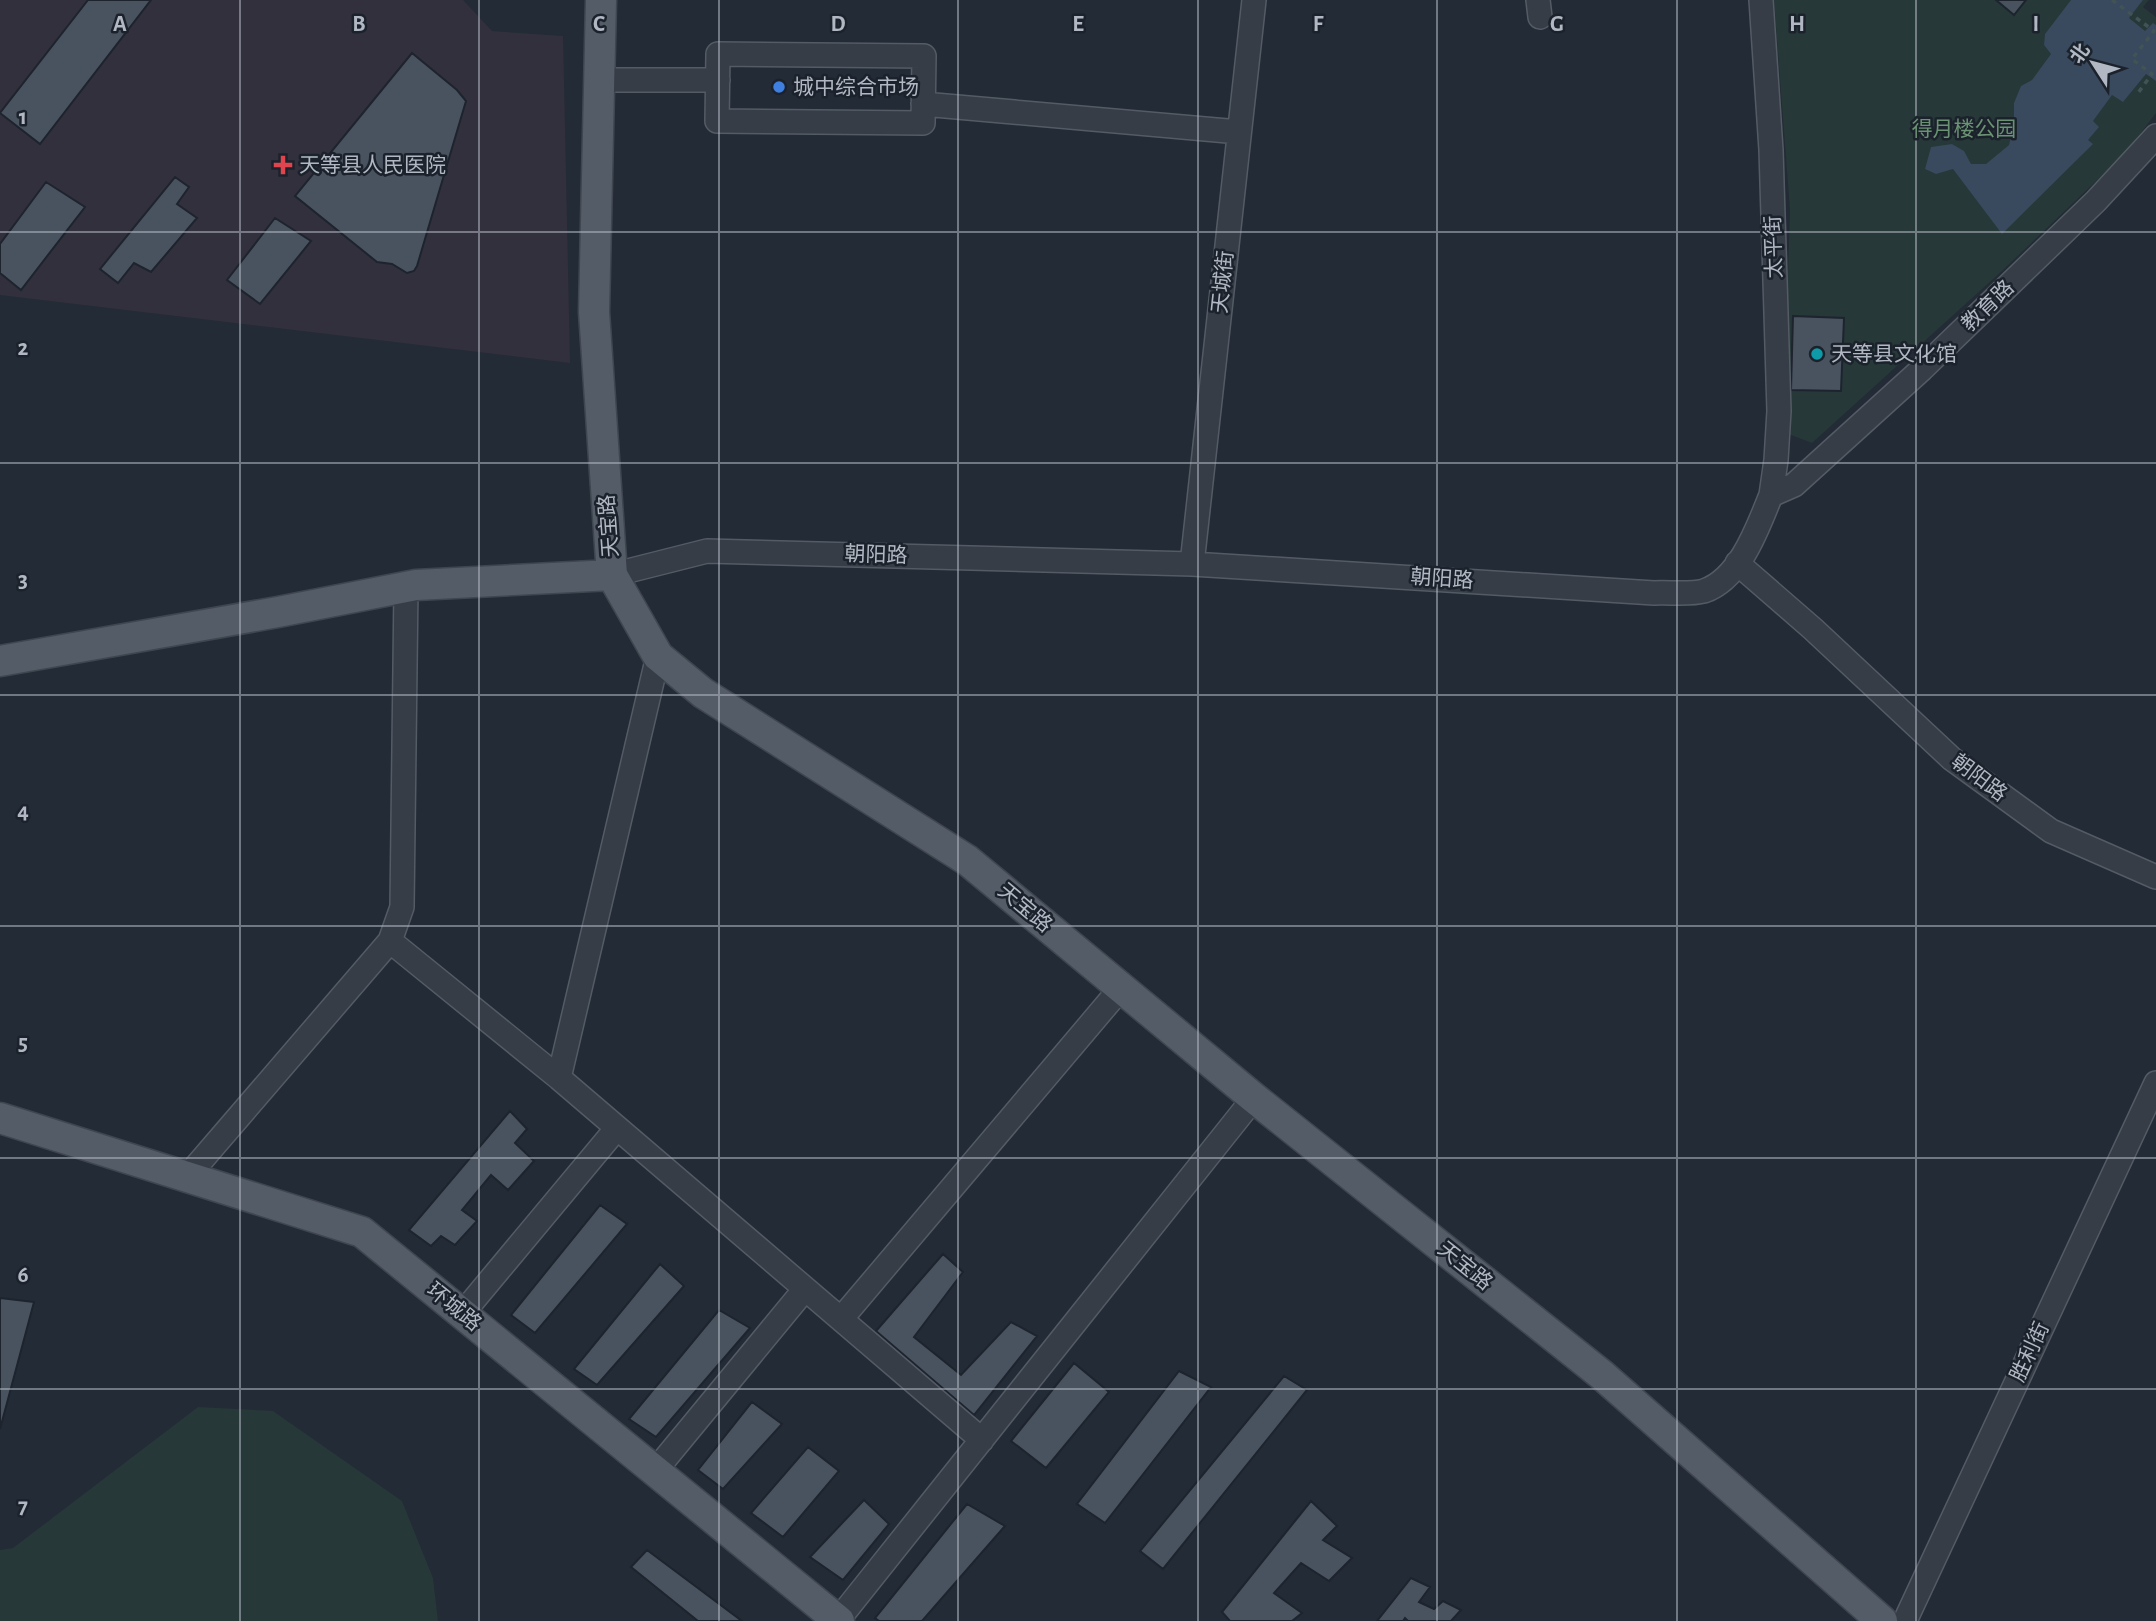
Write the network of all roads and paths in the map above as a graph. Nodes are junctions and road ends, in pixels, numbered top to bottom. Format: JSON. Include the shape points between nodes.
{"nodes":[{"id":1,"x":601,"y":0,"type":"edge"},
{"id":2,"x":1254,"y":0,"type":"edge"},
{"id":3,"x":1761,"y":0,"type":"edge"},
{"id":4,"x":2112,"y":0,"type":"edge"},
{"id":5,"x":600,"y":80,"type":"junction"},
{"id":6,"x":718,"y":80,"type":"junction"},
{"id":7,"x":2138,"y":93,"type":"dead end"},
{"id":8,"x":923,"y":104,"type":"junction"},
{"id":9,"x":1239,"y":132,"type":"junction"},
{"id":10,"x":2156,"y":136,"type":"edge"},
{"id":11,"x":1771,"y":495,"type":"junction"},
{"id":12,"x":1737,"y":563,"type":"junction"},
{"id":13,"x":1192,"y":564,"type":"junction"},
{"id":14,"x":612,"y":575,"type":"junction"},
{"id":15,"x":406,"y":587,"type":"junction"},
{"id":16,"x":658,"y":656,"type":"junction"},
{"id":17,"x":0,"y":661,"type":"edge"},
{"id":18,"x":2156,"y":877,"type":"edge"},
{"id":19,"x":390,"y":941,"type":"junction"},
{"id":20,"x":1121,"y":988,"type":"junction"},
{"id":21,"x":559,"y":1078,"type":"junction"},
{"id":22,"x":2156,"y":1083,"type":"edge"},
{"id":23,"x":1254,"y":1098,"type":"junction"},
{"id":24,"x":0,"y":1118,"type":"edge"},
{"id":25,"x":617,"y":1128,"type":"junction"},
{"id":26,"x":187,"y":1177,"type":"junction"},
{"id":27,"x":805,"y":1289,"type":"junction"},
{"id":28,"x":463,"y":1314,"type":"junction"},
{"id":29,"x":841,"y":1319,"type":"junction"},
{"id":30,"x":982,"y":1440,"type":"junction"},
{"id":31,"x":655,"y":1471,"type":"junction"},
{"id":32,"x":838,"y":1620,"type":"edge"},
{"id":33,"x":1882,"y":1621,"type":"edge"},
{"id":34,"x":1905,"y":1621,"type":"edge"}],
"edges":[{"from":1,"to":5,"type":"main road","name":"天宝路"},
{"from":2,"to":9,"type":"street","name":"天城街"},
{"from":3,"to":11,"type":"street","name":"太平街","via":[[1779,411]]},
{"from":4,"to":7,"type":"path","via":[[2154,31],[2133,60],[2152,74]]},
{"from":5,"to":6,"type":"street"},
{"from":5,"to":14,"type":"main road","name":"天宝路","via":[[594,312]]},
{"from":6,"to":8,"type":"street","via":[[717,121],[923,123]]},
{"from":6,"to":8,"type":"street","via":[[718,54],[924,56]]},
{"from":8,"to":9,"type":"street"},
{"from":9,"to":13,"type":"street","name":"天城街"},
{"from":10,"to":11,"type":"street","name":"教育路","via":[[2096,201],[1922,369],[1794,485]]},
{"from":11,"to":12,"type":"street","via":[[1753,539]]},
{"from":12,"to":13,"type":"street","name":"朝阳路","via":[[1718,584],[1702,592],[1654,593]]},
{"from":12,"to":18,"type":"street","name":"朝阳路","via":[[1952,759],[2051,831]]},
{"from":13,"to":14,"type":"street","name":"朝阳路","via":[[708,551]]},
{"from":14,"to":15,"type":"main road"},
{"from":14,"to":16,"type":"main road","name":"天宝路"},
{"from":15,"to":17,"type":"main road"},
{"from":15,"to":19,"type":"street","via":[[402,907]]},
{"from":16,"to":20,"type":"main road","name":"天宝路","via":[[703,693],[967,860]]},
{"from":16,"to":21,"type":"street"},
{"from":19,"to":21,"type":"street"},
{"from":19,"to":26,"type":"street"},
{"from":20,"to":23,"type":"main road","name":"天宝路"},
{"from":20,"to":29,"type":"street"},
{"from":21,"to":25,"type":"street"},
{"from":22,"to":34,"type":"street","name":"胜利街"},
{"from":23,"to":30,"type":"street"},
{"from":23,"to":33,"type":"main road","name":"天宝路","via":[[1602,1375]]},
{"from":24,"to":26,"type":"main road","name":"环城路"},
{"from":25,"to":27,"type":"street"},
{"from":25,"to":28,"type":"street"},
{"from":26,"to":28,"type":"main road","name":"环城路","via":[[362,1232]]},
{"from":27,"to":29,"type":"street"},
{"from":27,"to":31,"type":"street"},
{"from":28,"to":31,"type":"main road","name":"环城路"},
{"from":29,"to":30,"type":"street"},
{"from":30,"to":32,"type":"street"},
{"from":31,"to":32,"type":"main road","name":"环城路"}]}
